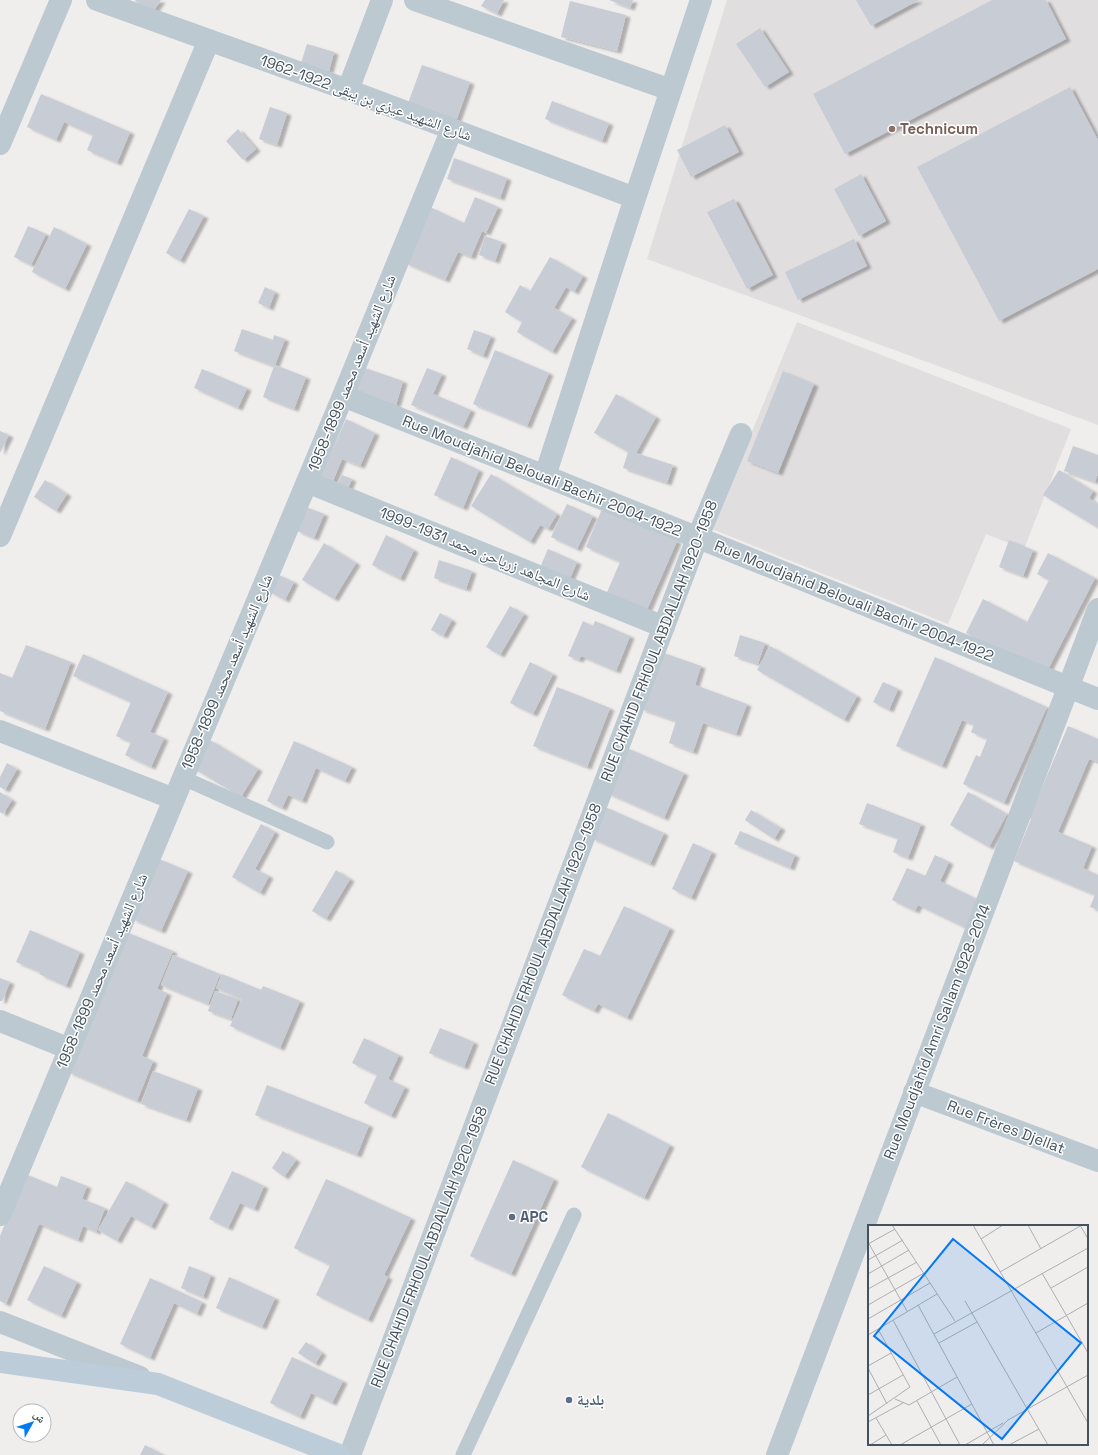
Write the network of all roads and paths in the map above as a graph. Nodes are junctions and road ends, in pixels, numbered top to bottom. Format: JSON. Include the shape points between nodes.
{"nodes":[{"id":1,"x":61,"y":0,"type":"edge"},
{"id":2,"x":97,"y":0,"type":"edge"},
{"id":3,"x":382,"y":0,"type":"edge"},
{"id":4,"x":415,"y":0,"type":"edge"},
{"id":5,"x":701,"y":0,"type":"edge"},
{"id":6,"x":209,"y":40,"type":"junction"},
{"id":7,"x":348,"y":90,"type":"junction"},
{"id":8,"x":671,"y":90,"type":"junction"},
{"id":9,"x":452,"y":129,"type":"junction"},
{"id":10,"x":0,"y":144,"type":"edge"},
{"id":11,"x":635,"y":198,"type":"junction"},
{"id":12,"x":343,"y":396,"type":"junction"},
{"id":13,"x":741,"y":434,"type":"dead end"},
{"id":14,"x":545,"y":476,"type":"junction"},
{"id":15,"x":307,"y":482,"type":"junction"},
{"id":16,"x":0,"y":536,"type":"edge"},
{"id":17,"x":697,"y":539,"type":"junction"},
{"id":18,"x":1098,"y":609,"type":"edge"},
{"id":19,"x":664,"y":627,"type":"junction"},
{"id":20,"x":1068,"y":687,"type":"junction"},
{"id":21,"x":1098,"y":699,"type":"edge"},
{"id":22,"x":0,"y":731,"type":"edge"},
{"id":23,"x":183,"y":778,"type":"junction"},
{"id":24,"x":174,"y":799,"type":"junction"},
{"id":25,"x":327,"y":842,"type":"dead end"},
{"id":26,"x":0,"y":1021,"type":"edge"},
{"id":27,"x":70,"y":1049,"type":"junction"},
{"id":28,"x":914,"y":1092,"type":"junction"},
{"id":29,"x":1098,"y":1161,"type":"edge"},
{"id":30,"x":0,"y":1215,"type":"edge"},
{"id":31,"x":574,"y":1215,"type":"dead end"},
{"id":32,"x":0,"y":1322,"type":"edge"},
{"id":33,"x":0,"y":1362,"type":"edge"},
{"id":34,"x":158,"y":1384,"type":"junction"},
{"id":35,"x":339,"y":1455,"type":"edge"},
{"id":36,"x":350,"y":1455,"type":"edge"},
{"id":37,"x":464,"y":1455,"type":"edge"},
{"id":38,"x":777,"y":1455,"type":"edge"}],
"edges":[{"from":1,"to":10,"type":"street"},
{"from":2,"to":6,"type":"street","name":"شارع الشهيد عيزي بن يبقى 1922-1962"},
{"from":3,"to":7,"type":"street"},
{"from":4,"to":8,"type":"street"},
{"from":5,"to":8,"type":"street"},
{"from":6,"to":7,"type":"street","name":"شارع الشهيد عيزي بن يبقى 1922-1962"},
{"from":6,"to":16,"type":"street"},
{"from":7,"to":9,"type":"street","name":"شارع الشهيد عيزي بن يبقى 1922-1962"},
{"from":8,"to":11,"type":"street"},
{"from":9,"to":11,"type":"street","name":"شارع الشهيد عيزي بن يبقى 1922-1962"},
{"from":9,"to":12,"type":"street","name":"شارع الشهيد أسعد محمد 1899-1958"},
{"from":11,"to":14,"type":"street"},
{"from":12,"to":14,"type":"street","name":"Rue Moudjahid Belouali Bachir 2004-1922"},
{"from":12,"to":15,"type":"street","name":"شارع الشهيد أسعد محمد 1899-1958"},
{"from":13,"to":17,"type":"street","name":"RUE CHAHID FRHOUL ABDALLAH 1920-1958"},
{"from":14,"to":17,"type":"street","name":"Rue Moudjahid Belouali Bachir 2004-1922"},
{"from":15,"to":19,"type":"street","name":"شارع المجاهد زرياحن محمد 1931-1999"},
{"from":15,"to":23,"type":"street","name":"شارع الشهيد أسعد محمد 1899-1958"},
{"from":17,"to":19,"type":"street","name":"RUE CHAHID FRHOUL ABDALLAH 1920-1958"},
{"from":17,"to":20,"type":"street","name":"Rue Moudjahid Belouali Bachir 2004-1922"},
{"from":18,"to":20,"type":"street","name":"Rue Moudjahid Amri Sallam 1928-2014"},
{"from":19,"to":36,"type":"street","name":"RUE CHAHID FRHOUL ABDALLAH 1920-1958"},
{"from":20,"to":21,"type":"street","name":"Rue Moudjahid Belouali Bachir 2004-1922"},
{"from":20,"to":28,"type":"street","name":"Rue Moudjahid Amri Sallam 1928-2014"},
{"from":22,"to":24,"type":"street"},
{"from":23,"to":24,"type":"street","name":"شارع الشهيد أسعد محمد 1899-1958"},
{"from":23,"to":25,"type":"lane"},
{"from":24,"to":27,"type":"street","name":"شارع الشهيد أسعد محمد 1899-1958"},
{"from":26,"to":27,"type":"street"},
{"from":27,"to":30,"type":"street","name":"شارع الشهيد أسعد محمد 1899-1958"},
{"from":28,"to":29,"type":"street","name":"Rue Frères Djellat"},
{"from":28,"to":38,"type":"street","name":"Rue Moudjahid Amri Sallam 1928-2014"},
{"from":31,"to":37,"type":"lane"},
{"from":32,"to":34,"type":"street"},
{"from":33,"to":34,"type":"main road"},
{"from":34,"to":35,"type":"main road"}]}
